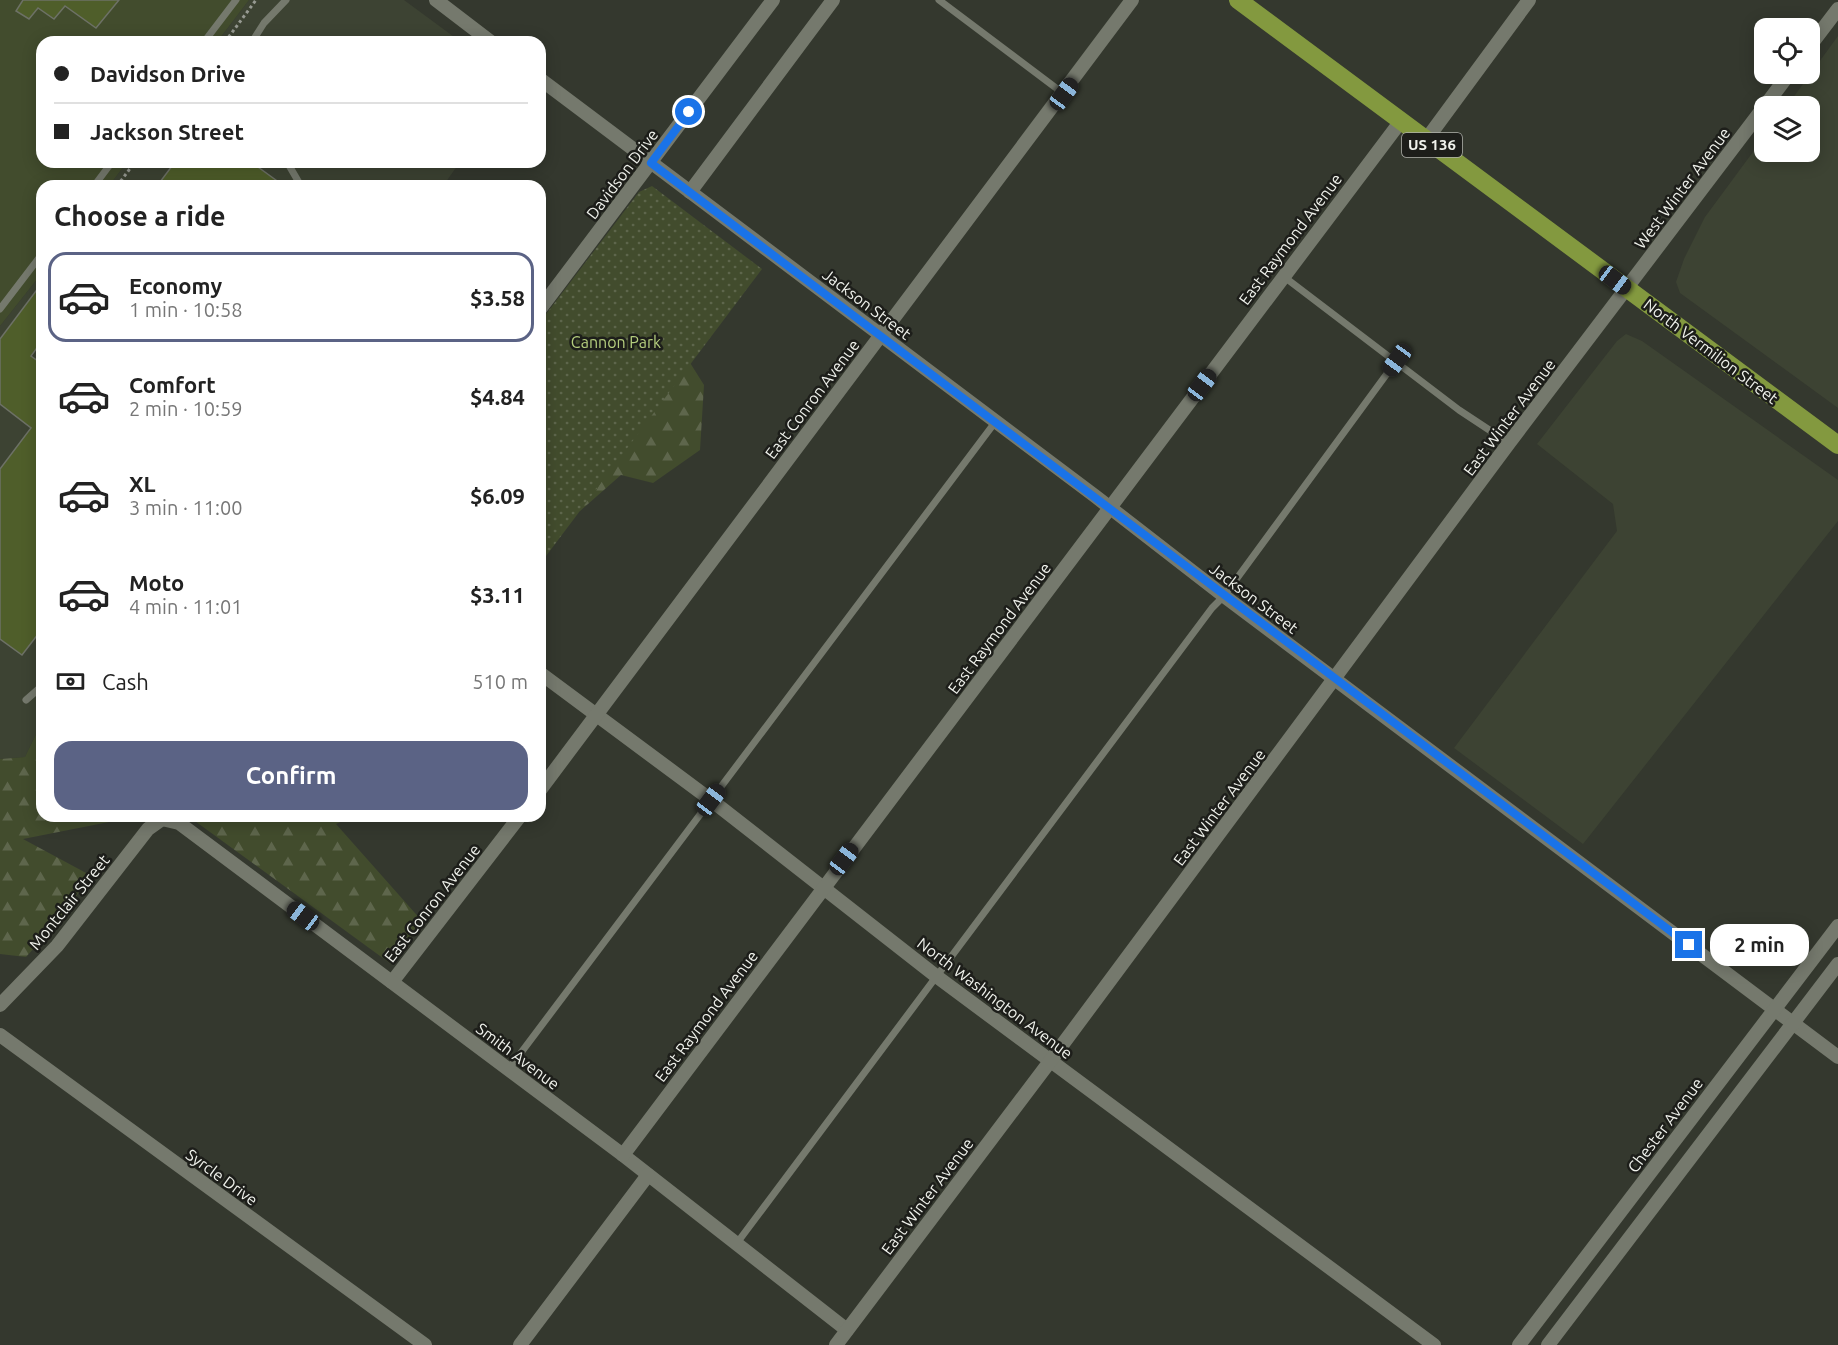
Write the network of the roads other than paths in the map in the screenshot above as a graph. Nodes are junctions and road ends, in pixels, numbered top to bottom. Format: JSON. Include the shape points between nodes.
{"nodes":[{"id":1,"x":235,"y":0,"type":"edge"},
{"id":2,"x":286,"y":0,"type":"edge"},
{"id":3,"x":436,"y":0,"type":"edge"},
{"id":4,"x":772,"y":0,"type":"edge"},
{"id":5,"x":833,"y":0,"type":"edge"},
{"id":6,"x":939,"y":0,"type":"edge"},
{"id":7,"x":1132,"y":0,"type":"edge"},
{"id":8,"x":1238,"y":0,"type":"edge"},
{"id":9,"x":1529,"y":0,"type":"edge"},
{"id":10,"x":1838,"y":9,"type":"edge"},
{"id":11,"x":1820,"y":33,"type":"edge"},
{"id":12,"x":208,"y":36,"type":"edge"},
{"id":13,"x":256,"y":36,"type":"edge"},
{"id":14,"x":483,"y":36,"type":"edge"},
{"id":15,"x":546,"y":84,"type":"edge"},
{"id":16,"x":1781,"y":84,"type":"edge"},
{"id":17,"x":1064,"y":94,"type":"junction"},
{"id":18,"x":1772,"y":96,"type":"edge"},
{"id":19,"x":1754,"y":120,"type":"edge"},
{"id":20,"x":1401,"y":121,"type":"junction"},
{"id":21,"x":1426,"y":140,"type":"junction"},
{"id":22,"x":651,"y":163,"type":"junction"},
{"id":23,"x":690,"y":192,"type":"junction"},
{"id":24,"x":36,"y":262,"type":"edge"},
{"id":25,"x":1283,"y":276,"type":"junction"},
{"id":26,"x":1627,"y":289,"type":"junction"},
{"id":27,"x":546,"y":301,"type":"edge"},
{"id":28,"x":0,"y":309,"type":"edge"},
{"id":29,"x":880,"y":334,"type":"junction"},
{"id":30,"x":1397,"y":360,"type":"junction"},
{"id":31,"x":996,"y":421,"type":"junction"},
{"id":32,"x":1509,"y":443,"type":"junction"},
{"id":33,"x":1838,"y":445,"type":"edge"},
{"id":34,"x":1111,"y":508,"type":"junction"},
{"id":35,"x":1224,"y":597,"type":"junction"},
{"id":36,"x":546,"y":677,"type":"edge"},
{"id":37,"x":1335,"y":679,"type":"junction"},
{"id":38,"x":36,"y":691,"type":"edge"},
{"id":39,"x":26,"y":700,"type":"dead end"},
{"id":40,"x":596,"y":717,"type":"junction"},
{"id":41,"x":546,"y":782,"type":"edge"},
{"id":42,"x":711,"y":800,"type":"junction"},
{"id":43,"x":157,"y":822,"type":"edge"},
{"id":44,"x":175,"y":822,"type":"edge"},
{"id":45,"x":515,"y":822,"type":"edge"},
{"id":46,"x":822,"y":888,"type":"junction"},
{"id":47,"x":1838,"y":926,"type":"edge"},
{"id":48,"x":1838,"y":964,"type":"edge"},
{"id":49,"x":936,"y":976,"type":"junction"},
{"id":50,"x":392,"y":982,"type":"junction"},
{"id":51,"x":0,"y":1005,"type":"edge"},
{"id":52,"x":1774,"y":1009,"type":"junction"},
{"id":53,"x":1793,"y":1023,"type":"junction"},
{"id":54,"x":0,"y":1035,"type":"edge"},
{"id":55,"x":1838,"y":1057,"type":"edge"},
{"id":56,"x":1051,"y":1060,"type":"junction"},
{"id":57,"x":508,"y":1070,"type":"junction"},
{"id":58,"x":1680,"y":1134,"type":"junction"},
{"id":59,"x":1698,"y":1147,"type":"junction"},
{"id":60,"x":623,"y":1155,"type":"junction"},
{"id":61,"x":648,"y":1175,"type":"junction"},
{"id":62,"x":738,"y":1243,"type":"junction"},
{"id":63,"x":1590,"y":1252,"type":"junction"},
{"id":64,"x":1608,"y":1266,"type":"junction"},
{"id":65,"x":847,"y":1330,"type":"junction"},
{"id":66,"x":425,"y":1345,"type":"edge"},
{"id":67,"x":520,"y":1345,"type":"edge"},
{"id":68,"x":836,"y":1345,"type":"edge"},
{"id":69,"x":1434,"y":1345,"type":"edge"},
{"id":70,"x":1519,"y":1345,"type":"edge"},
{"id":71,"x":1548,"y":1345,"type":"edge"}],
"edges":[{"from":1,"to":12,"type":"lane"},
{"from":2,"to":13,"type":"lane"},
{"from":3,"to":14,"type":"street"},
{"from":4,"to":22,"type":"street","name":"Davidson Drive"},
{"from":5,"to":23,"type":"street"},
{"from":6,"to":17,"type":"lane"},
{"from":7,"to":17,"type":"street","name":"East Conron Avenue"},
{"from":8,"to":20,"type":"main road","name":"North Vermilion Street","number":"US 136"},
{"from":9,"to":21,"type":"street"},
{"from":10,"to":11,"type":"street"},
{"from":15,"to":22,"type":"street","name":"Jackson Street"},
{"from":16,"to":18,"type":"street","name":"West Winter Avenue"},
{"from":17,"to":29,"type":"street","name":"East Conron Avenue"},
{"from":19,"to":26,"type":"street","name":"West Winter Avenue"},
{"from":20,"to":21,"type":"main road","name":"North Vermilion Street","number":"US 136"},
{"from":20,"to":25,"type":"street","name":"East Raymond Avenue"},
{"from":21,"to":26,"type":"main road","name":"North Vermilion Street","number":"US 136"},
{"from":22,"to":23,"type":"street","name":"Jackson Street"},
{"from":22,"to":27,"type":"street","name":"Davidson Drive"},
{"from":23,"to":29,"type":"street","name":"Jackson Street"},
{"from":24,"to":28,"type":"lane"},
{"from":25,"to":30,"type":"lane"},
{"from":25,"to":34,"type":"street","name":"East Raymond Avenue"},
{"from":26,"to":32,"type":"street","name":"East Winter Avenue"},
{"from":26,"to":33,"type":"main road","name":"North Vermilion Street","number":"US 136"},
{"from":29,"to":31,"type":"street","name":"Jackson Street"},
{"from":29,"to":40,"type":"street","name":"East Conron Avenue"},
{"from":30,"to":32,"type":"lane","via":[[1459,410]]},
{"from":30,"to":35,"type":"lane"},
{"from":31,"to":34,"type":"street","name":"Jackson Street"},
{"from":31,"to":42,"type":"lane"},
{"from":32,"to":37,"type":"street","name":"East Winter Avenue"},
{"from":34,"to":35,"type":"street","name":"Jackson Street"},
{"from":34,"to":46,"type":"street","name":"East Raymond Avenue"},
{"from":35,"to":37,"type":"street","name":"Jackson Street"},
{"from":35,"to":49,"type":"lane"},
{"from":36,"to":40,"type":"street","name":"North Washington Avenue"},
{"from":37,"to":52,"type":"street","name":"Jackson Street"},
{"from":37,"to":56,"type":"street","name":"East Winter Avenue"},
{"from":38,"to":39,"type":"lane"},
{"from":40,"to":41,"type":"street","name":"East Conron Avenue"},
{"from":40,"to":42,"type":"street","name":"North Washington Avenue"},
{"from":42,"to":46,"type":"street","name":"North Washington Avenue"},
{"from":42,"to":57,"type":"lane"},
{"from":43,"to":51,"type":"street","name":"Montclair Street","via":[[148,828],[57,946]]},
{"from":44,"to":50,"type":"street","name":"Smith Avenue"},
{"from":45,"to":50,"type":"street","name":"East Conron Avenue"},
{"from":46,"to":49,"type":"street","name":"North Washington Avenue"},
{"from":46,"to":60,"type":"street","name":"East Raymond Avenue"},
{"from":47,"to":52,"type":"street","name":"Chester Avenue"},
{"from":48,"to":53,"type":"street"},
{"from":49,"to":56,"type":"street","name":"North Washington Avenue"},
{"from":49,"to":62,"type":"lane"},
{"from":50,"to":57,"type":"street","name":"Smith Avenue"},
{"from":52,"to":53,"type":"street","name":"Jackson Street"},
{"from":52,"to":58,"type":"street","name":"Chester Avenue"},
{"from":53,"to":55,"type":"street","name":"Jackson Street"},
{"from":53,"to":59,"type":"street"},
{"from":54,"to":66,"type":"street","name":"Syrcle Drive"},
{"from":56,"to":65,"type":"street","name":"East Winter Avenue"},
{"from":56,"to":69,"type":"street","name":"North Washington Avenue"},
{"from":57,"to":60,"type":"street","name":"Smith Avenue"},
{"from":58,"to":59,"type":"street"},
{"from":58,"to":63,"type":"street","name":"Chester Avenue"},
{"from":59,"to":64,"type":"street"},
{"from":60,"to":61,"type":"street","name":"Smith Avenue"},
{"from":61,"to":62,"type":"street","name":"Smith Avenue"},
{"from":61,"to":67,"type":"street"},
{"from":62,"to":65,"type":"street","name":"Smith Avenue"},
{"from":63,"to":64,"type":"street"},
{"from":63,"to":70,"type":"street","name":"Chester Avenue"},
{"from":64,"to":71,"type":"street"},
{"from":65,"to":68,"type":"street","name":"East Winter Avenue"}]}
